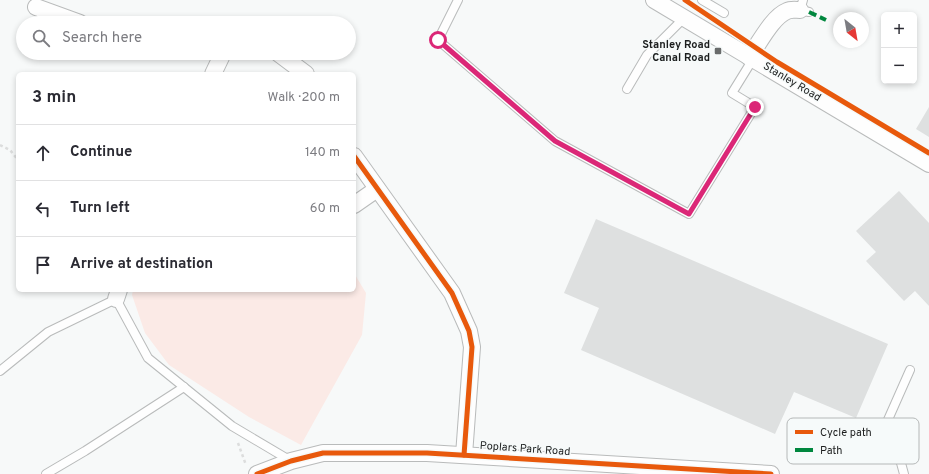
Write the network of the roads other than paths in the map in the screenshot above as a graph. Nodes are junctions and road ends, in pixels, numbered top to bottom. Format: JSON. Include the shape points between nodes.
{"nodes":[{"id":1,"x":458,"y":0,"type":"edge"},
{"id":2,"x":654,"y":0,"type":"edge"},
{"id":3,"x":702,"y":0,"type":"edge"},
{"id":4,"x":36,"y":7,"type":"dead end"},
{"id":5,"x":797,"y":7,"type":"edge"},
{"id":6,"x":724,"y":13,"type":"dead end"},
{"id":7,"x":61,"y":16,"type":"edge"},
{"id":8,"x":684,"y":18,"type":"junction"},
{"id":9,"x":751,"y":58,"type":"junction"},
{"id":10,"x":220,"y":60,"type":"edge"},
{"id":11,"x":287,"y":60,"type":"edge"},
{"id":12,"x":214,"y":72,"type":"edge"},
{"id":13,"x":303,"y":72,"type":"edge"},
{"id":14,"x":627,"y":89,"type":"dead end"},
{"id":15,"x":356,"y":159,"type":"edge"},
{"id":16,"x":929,"y":164,"type":"edge"},
{"id":17,"x":377,"y":188,"type":"junction"},
{"id":18,"x":356,"y":204,"type":"edge"},
{"id":19,"x":117,"y":294,"type":"edge"},
{"id":20,"x":910,"y":370,"type":"dead end"},
{"id":21,"x":0,"y":371,"type":"edge"},
{"id":22,"x":184,"y":387,"type":"junction"},
{"id":23,"x":889,"y":418,"type":"edge"},
{"id":24,"x":464,"y":455,"type":"junction"},
{"id":25,"x":291,"y":461,"type":"junction"},
{"id":26,"x":901,"y":464,"type":"edge"},
{"id":27,"x":252,"y":471,"type":"edge"},
{"id":28,"x":46,"y":474,"type":"edge"},
{"id":29,"x":771,"y":474,"type":"edge"},
{"id":30,"x":904,"y":474,"type":"edge"}],
"edges":[{"from":1,"to":9,"type":"lane","via":[[438,40],[555,141],[689,214],[755,107],[732,93]]},
{"from":2,"to":8,"type":"street","name":"Stanley Road"},
{"from":3,"to":6,"type":"lane"},
{"from":4,"to":7,"type":"street"},
{"from":5,"to":9,"type":"street","via":[[781,14]]},
{"from":8,"to":9,"type":"street","name":"Stanley Road"},
{"from":8,"to":14,"type":"lane","via":[[647,55]]},
{"from":9,"to":16,"type":"street","name":"Stanley Road"},
{"from":10,"to":12,"type":"street"},
{"from":11,"to":13,"type":"street"},
{"from":15,"to":17,"type":"street"},
{"from":17,"to":18,"type":"street"},
{"from":17,"to":24,"type":"street","via":[[452,293],[469,331],[472,347]]},
{"from":19,"to":21,"type":"lane","via":[[48,332]]},
{"from":19,"to":22,"type":"lane","via":[[148,358]]},
{"from":20,"to":23,"type":"lane"},
{"from":22,"to":25,"type":"lane","via":[[232,426]]},
{"from":22,"to":28,"type":"lane"},
{"from":24,"to":25,"type":"street","name":"Poplars Park Road","via":[[323,453]]},
{"from":24,"to":29,"type":"street","name":"Poplars Park Road"},
{"from":25,"to":27,"type":"street","name":"Poplars Park Road"},
{"from":26,"to":30,"type":"lane"}]}
